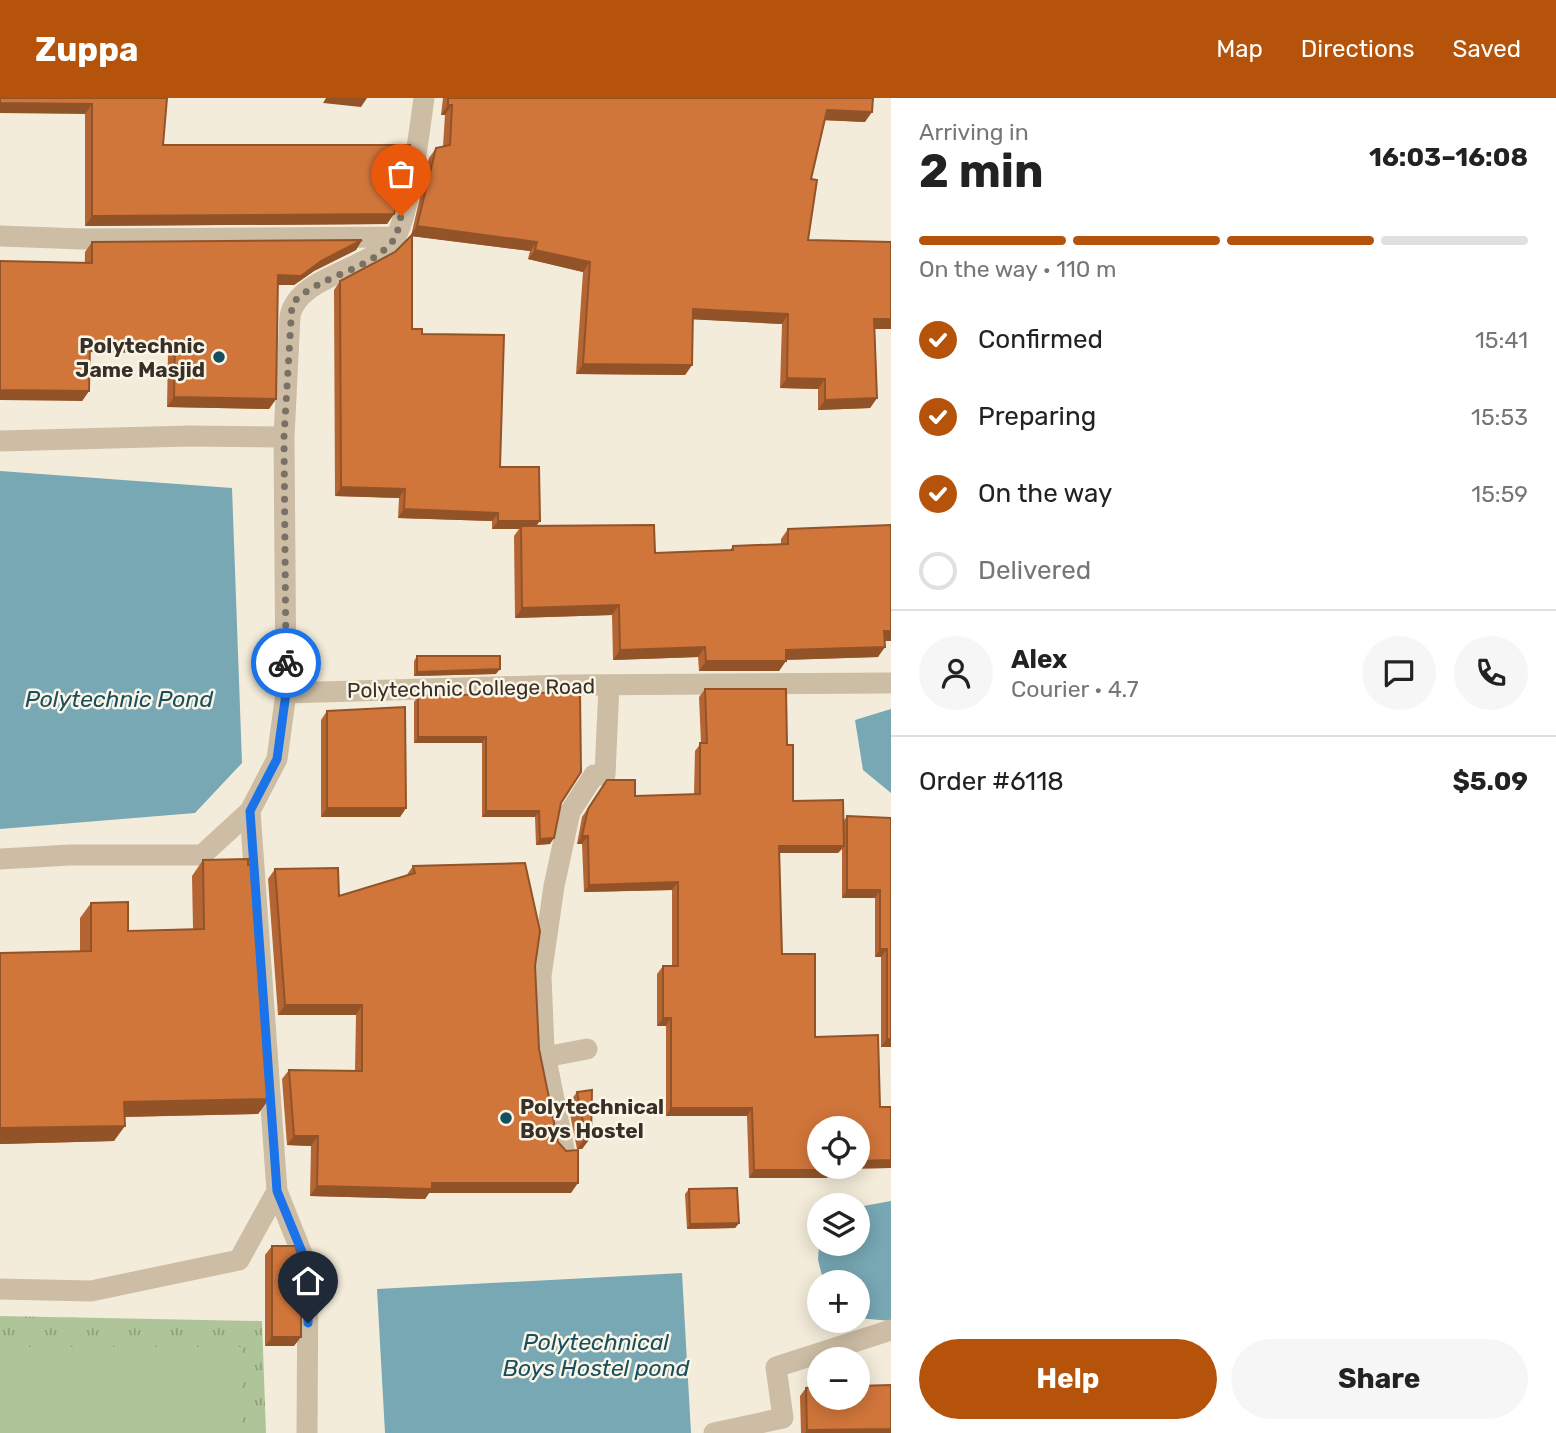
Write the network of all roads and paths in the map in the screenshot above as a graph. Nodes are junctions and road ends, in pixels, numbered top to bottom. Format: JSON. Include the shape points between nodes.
{"nodes":[{"id":1,"x":424,"y":98,"type":"edge"},
{"id":2,"x":0,"y":236,"type":"edge"},
{"id":3,"x":395,"y":237,"type":"junction"},
{"id":4,"x":284,"y":437,"type":"junction"},
{"id":5,"x":0,"y":441,"type":"edge"},
{"id":6,"x":891,"y":683,"type":"edge"},
{"id":7,"x":609,"y":685,"type":"junction"},
{"id":8,"x":286,"y":693,"type":"junction"},
{"id":9,"x":250,"y":811,"type":"junction"},
{"id":10,"x":0,"y":859,"type":"edge"},
{"id":11,"x":587,"y":1049,"type":"dead end"},
{"id":12,"x":545,"y":1057,"type":"junction"},
{"id":13,"x":564,"y":1149,"type":"edge"},
{"id":14,"x":277,"y":1191,"type":"junction"},
{"id":15,"x":0,"y":1289,"type":"edge"},
{"id":16,"x":891,"y":1330,"type":"edge"},
{"id":17,"x":307,"y":1433,"type":"edge"},
{"id":18,"x":713,"y":1433,"type":"edge"}],
"edges":[{"from":1,"to":3,"type":"street","via":[[413,175]]},
{"from":2,"to":3,"type":"street"},
{"from":3,"to":4,"type":"street","via":[[372,258],[303,292],[292,304]]},
{"from":4,"to":5,"type":"street"},
{"from":4,"to":8,"type":"street"},
{"from":6,"to":7,"type":"street","name":"Polytechnic College Road"},
{"from":7,"to":8,"type":"street","name":"Polytechnic College Road"},
{"from":7,"to":12,"type":"street","via":[[605,775],[594,775],[570,812],[554,886],[541,976]]},
{"from":8,"to":9,"type":"street","via":[[277,759]]},
{"from":9,"to":10,"type":"street","via":[[202,855]]},
{"from":9,"to":14,"type":"street"},
{"from":11,"to":12,"type":"street"},
{"from":12,"to":13,"type":"street"},
{"from":14,"to":15,"type":"street","via":[[239,1260],[91,1292]]},
{"from":14,"to":17,"type":"street","via":[[309,1269]]},
{"from":16,"to":18,"type":"street","via":[[776,1367],[783,1418]]}]}
